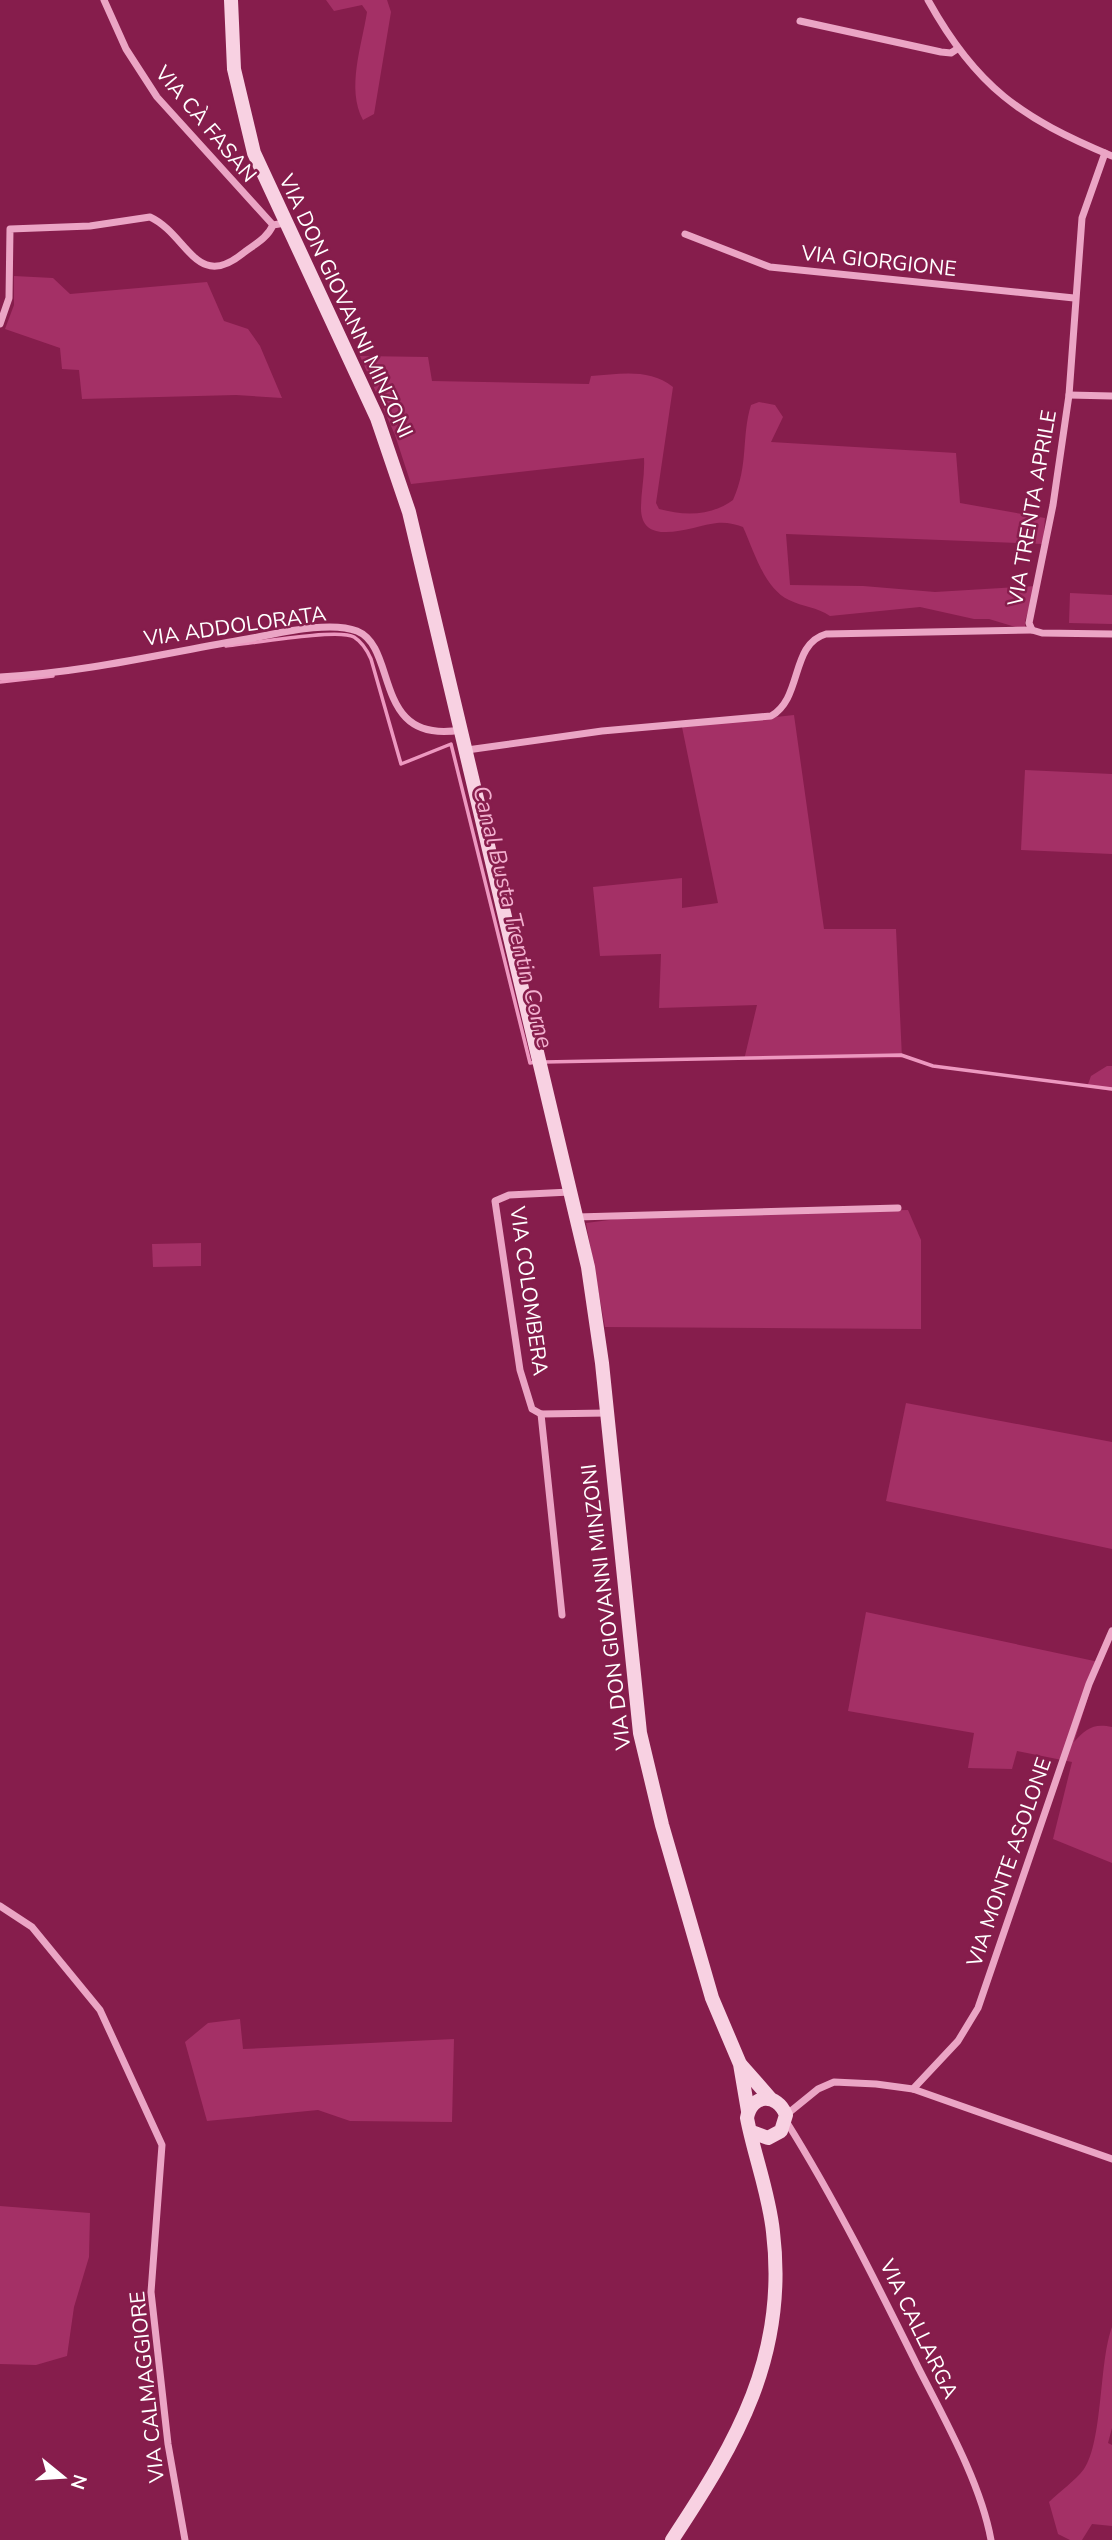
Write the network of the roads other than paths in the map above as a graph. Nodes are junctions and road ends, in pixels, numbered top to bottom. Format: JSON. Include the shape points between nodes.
{"nodes":[{"id":1,"x":104,"y":0,"type":"edge"},
{"id":2,"x":231,"y":0,"type":"edge"},
{"id":3,"x":928,"y":0,"type":"edge"},
{"id":4,"x":800,"y":21,"type":"dead end"},
{"id":5,"x":957,"y":49,"type":"junction"},
{"id":6,"x":1108,"y":154,"type":"edge"},
{"id":7,"x":279,"y":224,"type":"junction"},
{"id":8,"x":10,"y":229,"type":"junction"},
{"id":9,"x":0,"y":230,"type":"edge"},
{"id":10,"x":685,"y":234,"type":"dead end"},
{"id":11,"x":1074,"y":298,"type":"junction"},
{"id":12,"x":0,"y":324,"type":"edge"},
{"id":13,"x":1069,"y":395,"type":"junction"},
{"id":14,"x":1112,"y":396,"type":"edge"},
{"id":15,"x":1032,"y":630,"type":"junction"},
{"id":16,"x":1112,"y":634,"type":"edge"},
{"id":17,"x":0,"y":677,"type":"edge"},
{"id":18,"x":462,"y":729,"type":"junction"},
{"id":19,"x":467,"y":750,"type":"junction"},
{"id":20,"x":571,"y":1192,"type":"junction"},
{"id":21,"x":898,"y":1208,"type":"dead end"},
{"id":22,"x":577,"y":1217,"type":"junction"},
{"id":23,"x":607,"y":1413,"type":"junction"},
{"id":24,"x":541,"y":1414,"type":"junction"},
{"id":25,"x":562,"y":1615,"type":"dead end"},
{"id":26,"x":1112,"y":1631,"type":"edge"},
{"id":27,"x":0,"y":1906,"type":"edge"},
{"id":28,"x":740,"y":2064,"type":"junction"},
{"id":29,"x":914,"y":2089,"type":"junction"},
{"id":30,"x":770,"y":2098,"type":"junction"},
{"id":31,"x":748,"y":2111,"type":"junction"},
{"id":32,"x":785,"y":2114,"type":"junction"},
{"id":33,"x":752,"y":2132,"type":"junction"},
{"id":34,"x":773,"y":2136,"type":"junction"},
{"id":35,"x":799,"y":2142,"type":"junction"},
{"id":36,"x":1112,"y":2159,"type":"edge"},
{"id":37,"x":760,"y":2170,"type":"junction"},
{"id":38,"x":185,"y":2540,"type":"edge"},
{"id":39,"x":672,"y":2540,"type":"edge"},
{"id":40,"x":991,"y":2540,"type":"edge"}],
"edges":[{"from":1,"to":7,"type":"street","name":"VIA CÀ FASAN","via":[[126,49],[157,97]]},
{"from":2,"to":7,"type":"street","name":"VIA DON GIOVANNI MINZONI","via":[[234,69],[245,125]]},
{"from":3,"to":5,"type":"street"},
{"from":4,"to":5,"type":"street","via":[[942,52]]},
{"from":5,"to":6,"type":"street","via":[[1016,107]]},
{"from":6,"to":11,"type":"street","name":"VIA TRENTA APRILE","via":[[1082,218]]},
{"from":7,"to":8,"type":"street","via":[[226,266],[215,268],[199,261],[150,216],[90,226]]},
{"from":7,"to":18,"type":"street","name":"VIA DON GIOVANNI MINZONI","via":[[389,449]]},
{"from":8,"to":9,"type":"street"},
{"from":8,"to":12,"type":"street","via":[[9,298]]},
{"from":10,"to":11,"type":"street","name":"VIA GIORGIONE","via":[[770,267]]},
{"from":11,"to":13,"type":"street","name":"VIA TRENTA APRILE"},
{"from":13,"to":14,"type":"street","name":"VIA TRENTA APRILE"},
{"from":13,"to":15,"type":"street","name":"VIA TRENTA APRILE","via":[[1029,623]]},
{"from":15,"to":16,"type":"street","name":"VIA TRENTA APRILE"},
{"from":15,"to":19,"type":"street","via":[[826,634],[807,645],[790,699],[771,716],[602,731]]},
{"from":17,"to":18,"type":"street","name":"VIA ADDOLORATA","via":[[63,671],[289,632],[341,629],[358,632],[373,645],[388,690],[411,721],[435,731]]},
{"from":18,"to":19,"type":"street","name":"VIA DON GIOVANNI MINZONI"},
{"from":19,"to":20,"type":"street","name":"VIA DON GIOVANNI MINZONI"},
{"from":20,"to":22,"type":"street","name":"VIA DON GIOVANNI MINZONI"},
{"from":20,"to":24,"type":"street","name":"VIA COLOMBERA","via":[[509,1195],[495,1201],[520,1370],[533,1409]]},
{"from":21,"to":22,"type":"street"},
{"from":22,"to":23,"type":"street","name":"VIA DON GIOVANNI MINZONI","via":[[596,1315]]},
{"from":23,"to":24,"type":"street"},
{"from":23,"to":28,"type":"street","name":"VIA DON GIOVANNI MINZONI","via":[[645,1762],[712,1998]]},
{"from":24,"to":25,"type":"street","name":"VIA COLOMBERA"},
{"from":26,"to":29,"type":"street","name":"VIA MONTE ASOLONE","via":[[1089,1684],[978,2008],[958,2041]]},
{"from":27,"to":38,"type":"street","name":"VIA CALMAGGIORE","via":[[32,1927],[100,2010],[162,2145],[151,2292],[168,2444]]},
{"from":28,"to":30,"type":"street"},
{"from":28,"to":31,"type":"street"},
{"from":29,"to":32,"type":"street","via":[[834,2082]]},
{"from":29,"to":36,"type":"street"},
{"from":30,"to":31,"type":"street","via":[[757,2101]]},
{"from":30,"to":32,"type":"street"},
{"from":31,"to":33,"type":"street"},
{"from":32,"to":34,"type":"street"},
{"from":32,"to":35,"type":"street","name":"VIA CALLARGA"},
{"from":33,"to":34,"type":"street"},
{"from":33,"to":37,"type":"street"},
{"from":34,"to":35,"type":"street"},
{"from":34,"to":37,"type":"street"},
{"from":35,"to":40,"type":"street","name":"VIA CALLARGA","via":[[848,2225],[946,2423]]},
{"from":37,"to":39,"type":"street","via":[[775,2256],[769,2342],[753,2398],[733,2444]]}]}
